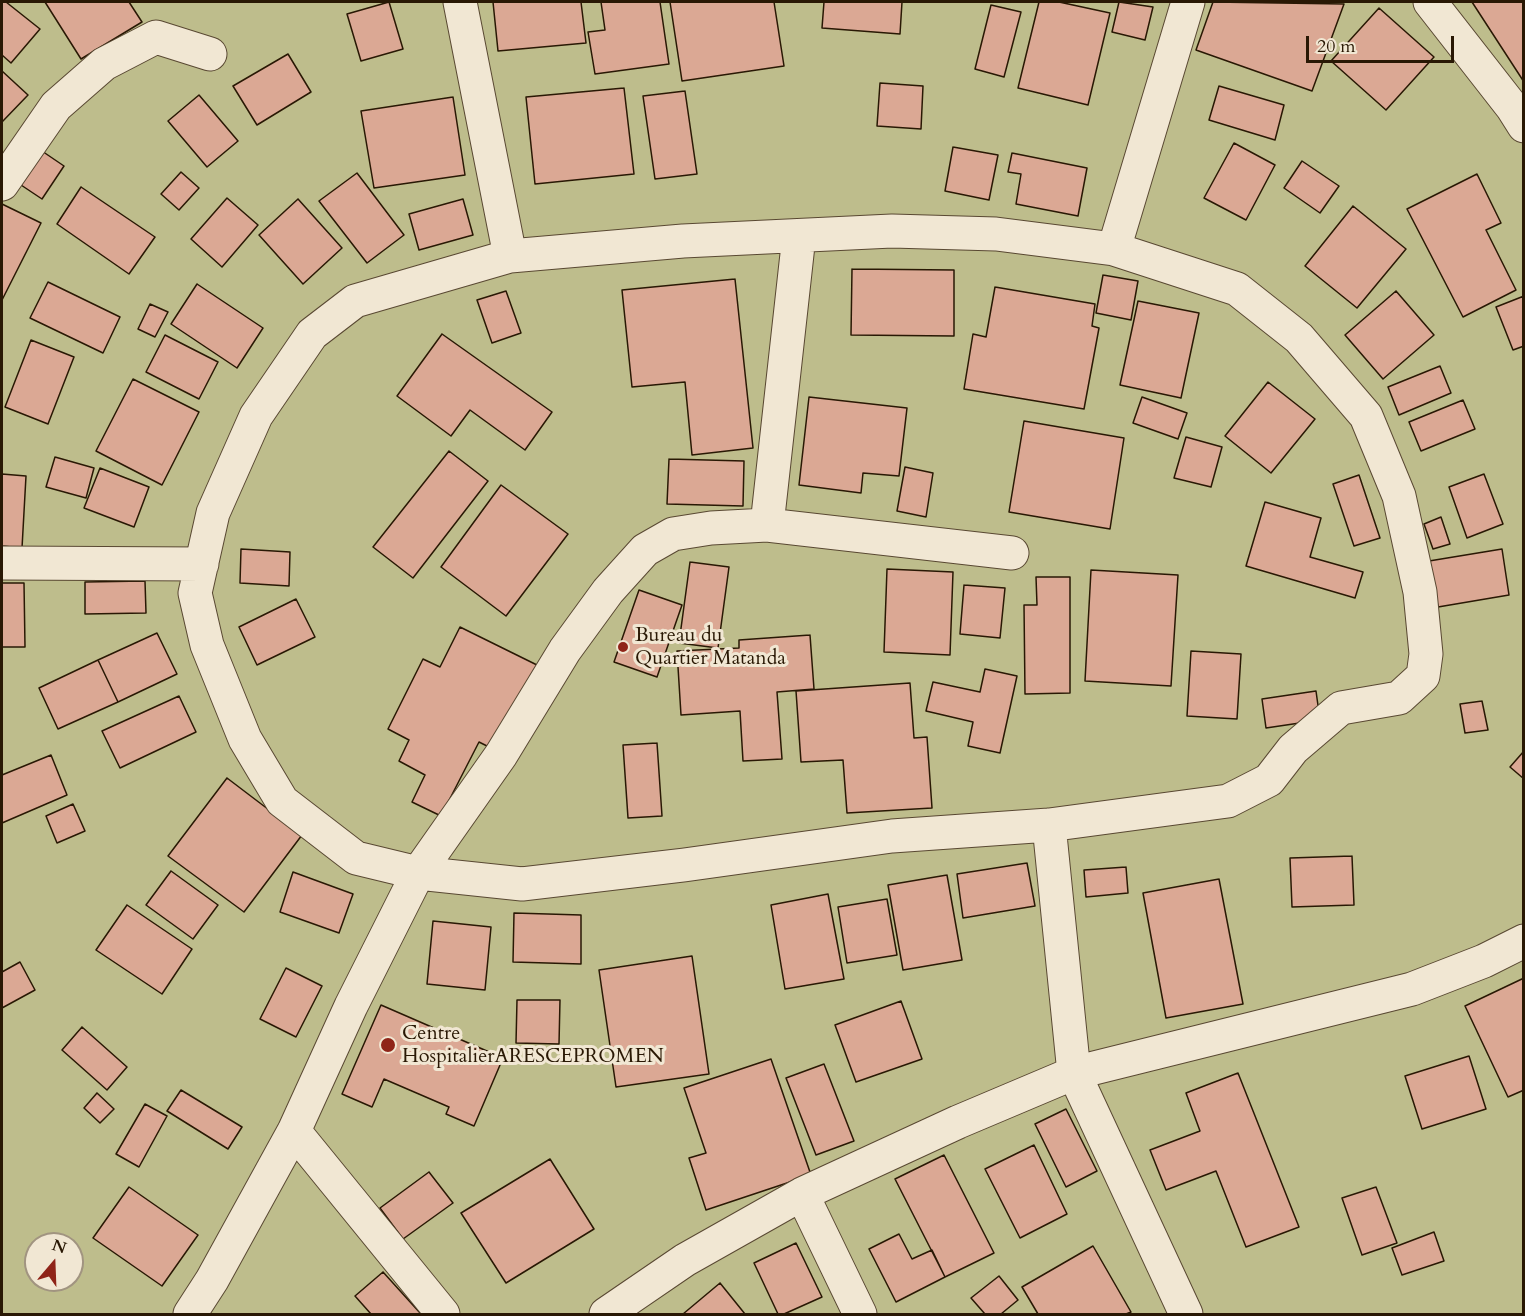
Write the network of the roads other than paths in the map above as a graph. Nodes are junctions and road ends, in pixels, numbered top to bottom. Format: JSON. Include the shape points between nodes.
{"nodes":[{"id":1,"x":460,"y":2,"type":"edge"},
{"id":2,"x":1188,"y":2,"type":"edge"},
{"id":3,"x":1430,"y":2,"type":"edge"},
{"id":4,"x":210,"y":54,"type":"dead end"},
{"id":5,"x":1520,"y":112,"type":"edge"},
{"id":6,"x":2,"y":184,"type":"edge"},
{"id":7,"x":799,"y":236,"type":"junction"},
{"id":8,"x":1114,"y":249,"type":"junction"},
{"id":9,"x":510,"y":256,"type":"junction"},
{"id":10,"x":767,"y":525,"type":"junction"},
{"id":11,"x":1012,"y":553,"type":"dead end"},
{"id":12,"x":2,"y":563,"type":"edge"},
{"id":13,"x":202,"y":564,"type":"junction"},
{"id":14,"x":1049,"y":825,"type":"junction"},
{"id":15,"x":418,"y":873,"type":"junction"},
{"id":16,"x":1524,"y":941,"type":"edge"},
{"id":17,"x":1074,"y":1072,"type":"junction"},
{"id":18,"x":294,"y":1131,"type":"junction"},
{"id":19,"x":802,"y":1194,"type":"junction"},
{"id":20,"x":190,"y":1314,"type":"edge"},
{"id":21,"x":443,"y":1314,"type":"edge"},
{"id":22,"x":606,"y":1314,"type":"edge"},
{"id":23,"x":860,"y":1314,"type":"edge"},
{"id":24,"x":1186,"y":1314,"type":"edge"}],
"edges":[{"from":1,"to":9,"type":"street"},
{"from":2,"to":8,"type":"street"},
{"from":3,"to":5,"type":"street"},
{"from":4,"to":6,"type":"street","via":[[156,37],[104,64],[56,106]]},
{"from":7,"to":8,"type":"street","via":[[892,231],[996,234]]},
{"from":7,"to":9,"type":"street","via":[[683,241]]},
{"from":7,"to":10,"type":"street"},
{"from":8,"to":14,"type":"street","via":[[1237,289],[1299,339],[1366,416],[1398,496],[1420,592],[1426,654],[1423,676],[1399,698],[1341,708],[1293,749],[1269,780],[1228,801]]},
{"from":9,"to":13,"type":"street","via":[[355,301],[312,334],[256,416],[213,513]]},
{"from":10,"to":11,"type":"street"},
{"from":10,"to":15,"type":"street","via":[[673,534],[645,550],[608,591],[565,650],[501,756]]},
{"from":12,"to":13,"type":"street"},
{"from":13,"to":15,"type":"street","via":[[195,593],[207,645],[245,739],[282,801],[356,858]]},
{"from":14,"to":15,"type":"street","via":[[892,836],[522,884]]},
{"from":14,"to":17,"type":"street"},
{"from":15,"to":18,"type":"street"},
{"from":16,"to":17,"type":"street","via":[[1484,962],[1412,989]]},
{"from":17,"to":19,"type":"street"},
{"from":17,"to":24,"type":"street"},
{"from":18,"to":20,"type":"street"},
{"from":18,"to":21,"type":"street"},
{"from":19,"to":22,"type":"street","via":[[685,1260]]},
{"from":19,"to":23,"type":"street"}]}
